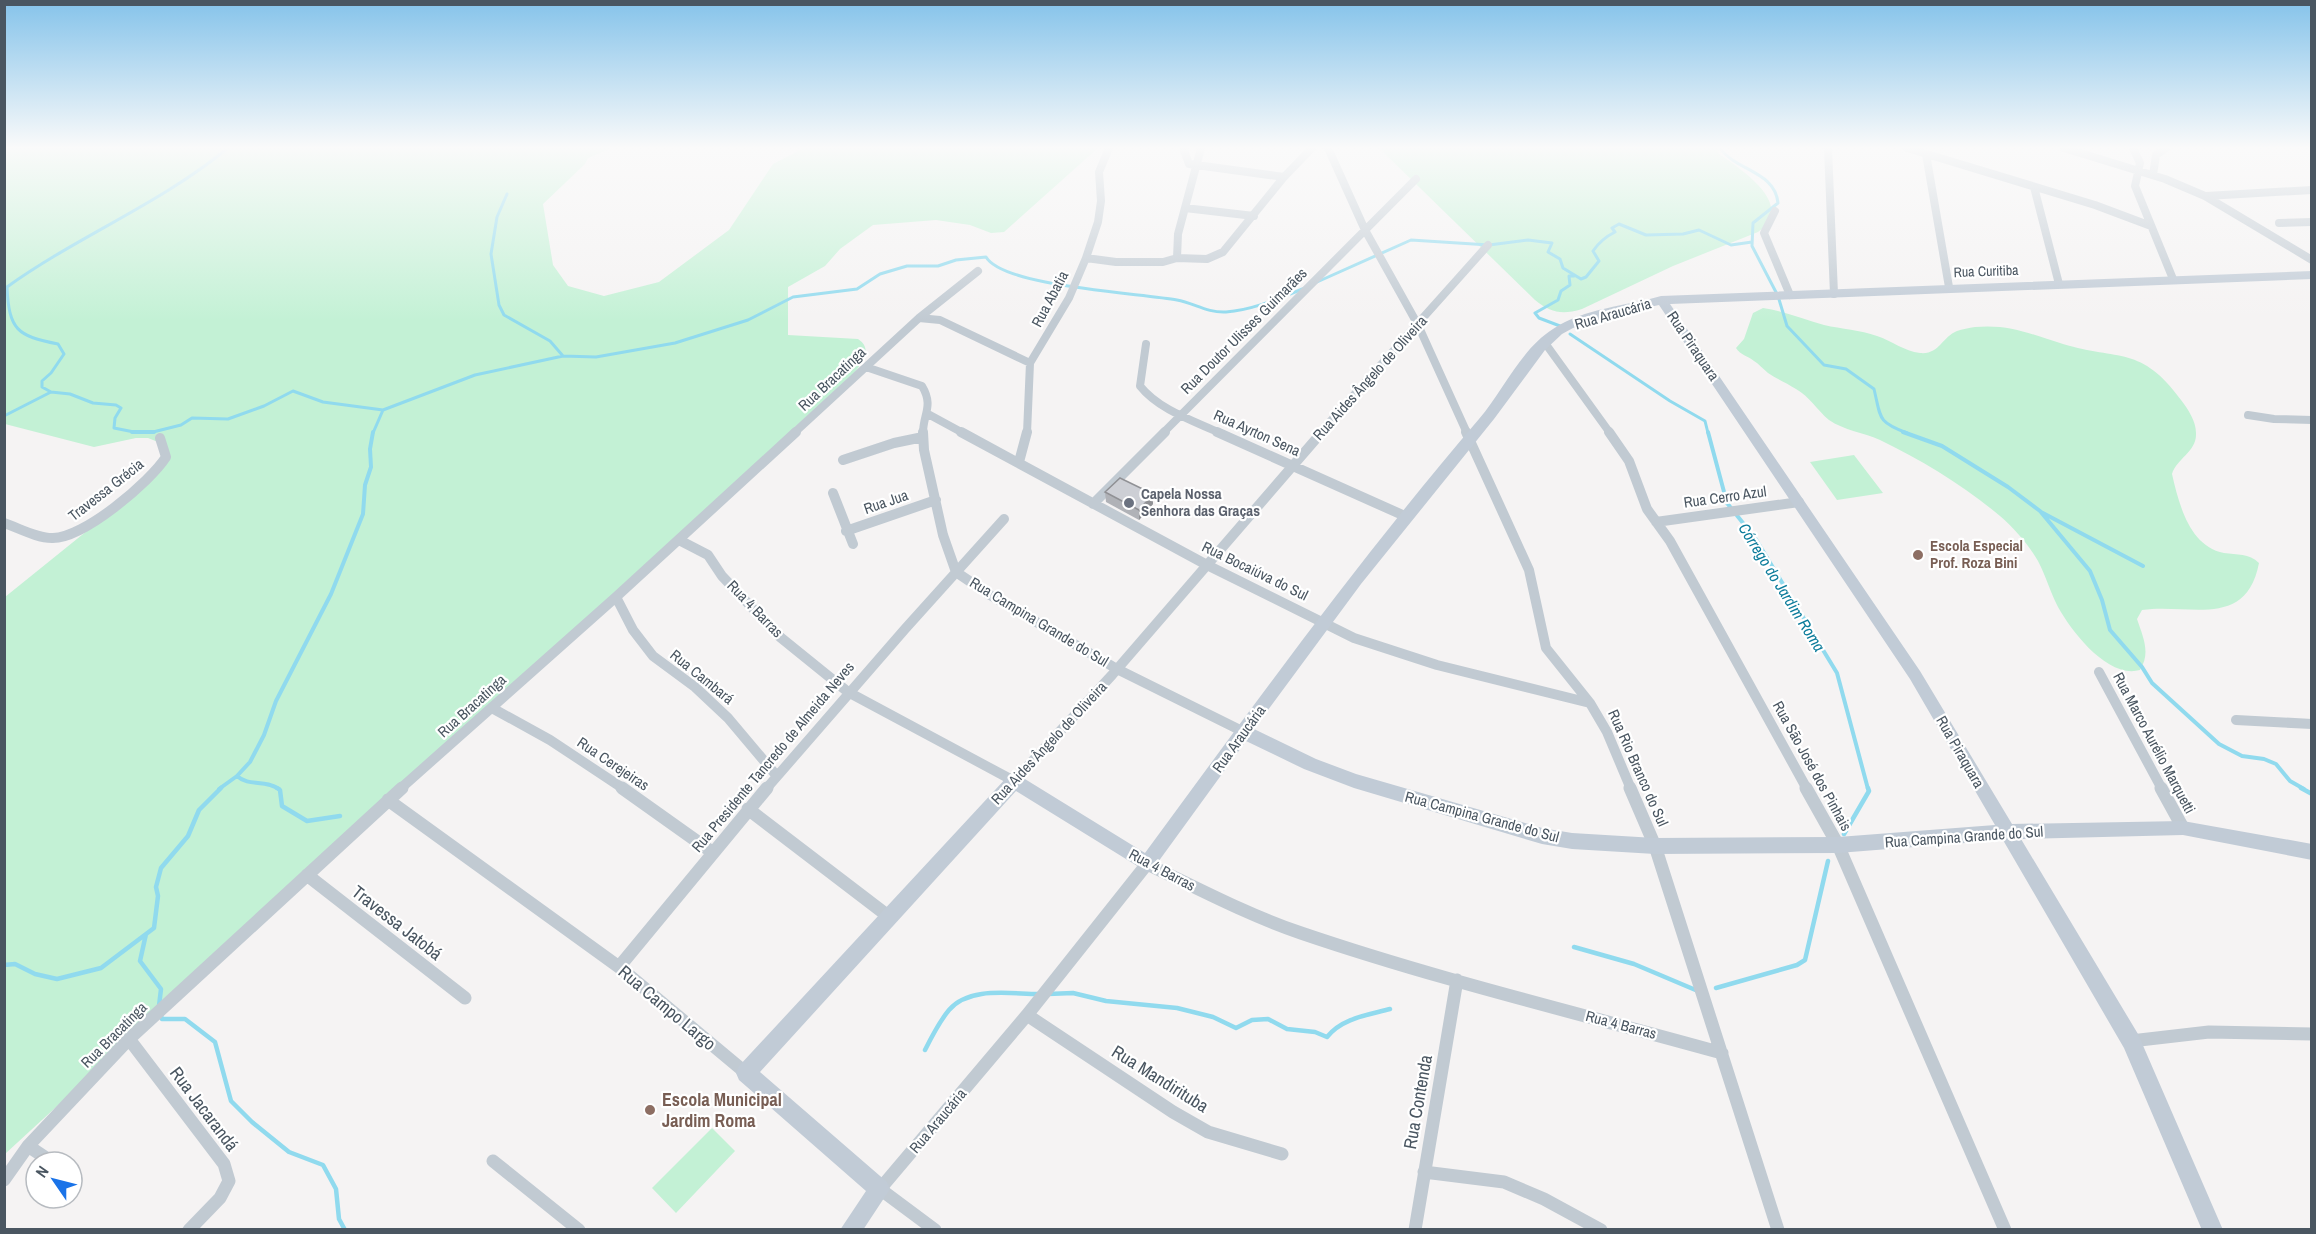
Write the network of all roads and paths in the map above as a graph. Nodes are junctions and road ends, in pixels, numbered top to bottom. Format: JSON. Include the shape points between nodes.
{"nodes":[{"id":1,"x":1100,"y":206,"type":"edge"},
{"id":2,"x":1262,"y":206,"type":"edge"},
{"id":3,"x":1354,"y":206,"type":"edge"},
{"id":4,"x":1389,"y":206,"type":"edge"},
{"id":5,"x":1830,"y":206,"type":"edge"},
{"id":6,"x":1935,"y":206,"type":"edge"},
{"id":7,"x":2039,"y":206,"type":"edge"},
{"id":8,"x":2097,"y":206,"type":"edge"},
{"id":9,"x":2143,"y":206,"type":"edge"},
{"id":10,"x":2221,"y":206,"type":"edge"},
{"id":11,"x":1185,"y":208,"type":"joint"},
{"id":12,"x":1775,"y":211,"type":"dead end"},
{"id":13,"x":1254,"y":216,"type":"junction"},
{"id":14,"x":2312,"y":222,"type":"edge"},
{"id":15,"x":2279,"y":223,"type":"dead end"},
{"id":16,"x":2151,"y":226,"type":"junction"},
{"id":17,"x":1365,"y":230,"type":"junction"},
{"id":18,"x":1488,"y":245,"type":"dead end"},
{"id":19,"x":1086,"y":258,"type":"junction"},
{"id":20,"x":1177,"y":258,"type":"junction"},
{"id":21,"x":2312,"y":260,"type":"edge"},
{"id":22,"x":978,"y":271,"type":"dead end"},
{"id":23,"x":2312,"y":275,"type":"edge"},
{"id":24,"x":2173,"y":279,"type":"junction"},
{"id":25,"x":2060,"y":284,"type":"junction"},
{"id":26,"x":1949,"y":287,"type":"junction"},
{"id":27,"x":1834,"y":294,"type":"junction"},
{"id":28,"x":1790,"y":296,"type":"junction"},
{"id":29,"x":1661,"y":300,"type":"junction"},
{"id":30,"x":919,"y":318,"type":"junction"},
{"id":31,"x":1418,"y":325,"type":"junction"},
{"id":32,"x":1545,"y":343,"type":"junction"},
{"id":33,"x":1146,"y":344,"type":"dead end"},
{"id":34,"x":1030,"y":363,"type":"junction"},
{"id":35,"x":866,"y":367,"type":"junction"},
{"id":36,"x":928,"y":414,"type":"junction"},
{"id":37,"x":1180,"y":415,"type":"junction"},
{"id":38,"x":2248,"y":415,"type":"dead end"},
{"id":39,"x":2312,"y":420,"type":"edge"},
{"id":40,"x":923,"y":437,"type":"junction"},
{"id":41,"x":160,"y":438,"type":"dead end"},
{"id":42,"x":1469,"y":438,"type":"junction"},
{"id":43,"x":843,"y":460,"type":"dead end"},
{"id":44,"x":1019,"y":462,"type":"junction"},
{"id":45,"x":1292,"y":465,"type":"junction"},
{"id":46,"x":833,"y":493,"type":"dead end"},
{"id":47,"x":936,"y":500,"type":"junction"},
{"id":48,"x":1799,"y":502,"type":"junction"},
{"id":49,"x":1093,"y":504,"type":"junction"},
{"id":50,"x":1407,"y":517,"type":"junction"},
{"id":51,"x":1004,"y":519,"type":"dead end"},
{"id":52,"x":1656,"y":522,"type":"junction"},
{"id":53,"x":7,"y":525,"type":"edge"},
{"id":54,"x":846,"y":531,"type":"junction"},
{"id":55,"x":679,"y":540,"type":"junction"},
{"id":56,"x":853,"y":544,"type":"dead end"},
{"id":57,"x":1207,"y":565,"type":"junction"},
{"id":58,"x":956,"y":572,"type":"junction"},
{"id":59,"x":616,"y":597,"type":"junction"},
{"id":60,"x":1325,"y":622,"type":"junction"},
{"id":61,"x":1117,"y":669,"type":"junction"},
{"id":62,"x":2099,"y":672,"type":"dead end"},
{"id":63,"x":848,"y":692,"type":"junction"},
{"id":64,"x":1590,"y":703,"type":"junction"},
{"id":65,"x":492,"y":708,"type":"junction"},
{"id":66,"x":2236,"y":720,"type":"dead end"},
{"id":67,"x":2312,"y":724,"type":"edge"},
{"id":68,"x":1244,"y":732,"type":"junction"},
{"id":69,"x":776,"y":775,"type":"junction"},
{"id":70,"x":1014,"y":781,"type":"junction"},
{"id":71,"x":388,"y":800,"type":"junction"},
{"id":72,"x":748,"y":809,"type":"junction"},
{"id":73,"x":2183,"y":828,"type":"junction"},
{"id":74,"x":2007,"y":832,"type":"junction"},
{"id":75,"x":1839,"y":845,"type":"junction"},
{"id":76,"x":1655,"y":846,"type":"junction"},
{"id":77,"x":712,"y":852,"type":"junction"},
{"id":78,"x":2312,"y":852,"type":"edge"},
{"id":79,"x":1147,"y":864,"type":"junction"},
{"id":80,"x":307,"y":875,"type":"junction"},
{"id":81,"x":888,"y":916,"type":"junction"},
{"id":82,"x":619,"y":967,"type":"junction"},
{"id":83,"x":1457,"y":980,"type":"junction"},
{"id":84,"x":465,"y":998,"type":"dead end"},
{"id":85,"x":1027,"y":1016,"type":"junction"},
{"id":86,"x":2312,"y":1034,"type":"edge"},
{"id":87,"x":129,"y":1039,"type":"junction"},
{"id":88,"x":2131,"y":1041,"type":"junction"},
{"id":89,"x":1722,"y":1053,"type":"junction"},
{"id":90,"x":746,"y":1073,"type":"junction"},
{"id":91,"x":28,"y":1146,"type":"junction"},
{"id":92,"x":34,"y":1150,"type":"edge"},
{"id":93,"x":1282,"y":1154,"type":"dead end"},
{"id":94,"x":493,"y":1161,"type":"dead end"},
{"id":95,"x":1424,"y":1172,"type":"junction"},
{"id":96,"x":4,"y":1180,"type":"edge"},
{"id":97,"x":880,"y":1190,"type":"junction"},
{"id":98,"x":189,"y":1230,"type":"edge"},
{"id":99,"x":579,"y":1230,"type":"edge"},
{"id":100,"x":850,"y":1230,"type":"edge"},
{"id":101,"x":935,"y":1230,"type":"edge"},
{"id":102,"x":1414,"y":1230,"type":"edge"},
{"id":103,"x":1601,"y":1230,"type":"edge"},
{"id":104,"x":1778,"y":1230,"type":"edge"},
{"id":105,"x":2005,"y":1230,"type":"edge"},
{"id":106,"x":2213,"y":1230,"type":"edge"}],
"edges":[{"from":1,"to":19,"type":"street","name":"Rua Abatia"},
{"from":2,"to":13,"type":"street"},
{"from":3,"to":17,"type":"street","name":"Rua Rio Branco do Sul"},
{"from":4,"to":17,"type":"street","name":"Rua Doutor Ulisses Guimarães"},
{"from":5,"to":27,"type":"street"},
{"from":6,"to":26,"type":"street"},
{"from":7,"to":25,"type":"street"},
{"from":8,"to":16,"type":"street"},
{"from":9,"to":16,"type":"street"},
{"from":10,"to":21,"type":"street"},
{"from":11,"to":13,"type":"street"},
{"from":11,"to":20,"type":"street"},
{"from":12,"to":28,"type":"street","via":[[1764,233]]},
{"from":13,"to":20,"type":"street","via":[[1215,257]]},
{"from":14,"to":15,"type":"street"},
{"from":16,"to":24,"type":"street"},
{"from":17,"to":31,"type":"street","name":"Rua Rio Branco do Sul"},
{"from":17,"to":37,"type":"street","name":"Rua Doutor Ulisses Guimarães"},
{"from":18,"to":31,"type":"street","name":"Rua Aides Ângelo de Oliveira"},
{"from":19,"to":20,"type":"street","via":[[1163,262]]},
{"from":19,"to":34,"type":"street","name":"Rua Abatia","via":[[1070,298]]},
{"from":22,"to":30,"type":"street","name":"Rua Bracatinga"},
{"from":23,"to":24,"type":"street","name":"Rua Curitiba"},
{"from":24,"to":25,"type":"street","name":"Rua Curitiba"},
{"from":25,"to":26,"type":"street","name":"Rua Curitiba"},
{"from":26,"to":27,"type":"street","name":"Rua Curitiba"},
{"from":27,"to":28,"type":"street","name":"Rua Curitiba"},
{"from":28,"to":29,"type":"street","name":"Rua Curitiba"},
{"from":29,"to":32,"type":"street","name":"Rua Araucária","via":[[1574,325],[1557,332]]},
{"from":29,"to":48,"type":"street","name":"Rua Piraquara"},
{"from":30,"to":34,"type":"street","via":[[940,320]]},
{"from":30,"to":35,"type":"street","name":"Rua Bracatinga"},
{"from":31,"to":42,"type":"street","name":"Rua Rio Branco do Sul"},
{"from":31,"to":45,"type":"street","name":"Rua Aides Ângelo de Oliveira"},
{"from":32,"to":42,"type":"street","name":"Rua Araucária"},
{"from":32,"to":52,"type":"street","name":"Rua São José dos Pinhais","via":[[1629,461]]},
{"from":33,"to":37,"type":"street","name":"Rua Ayrton Sena","via":[[1140,386],[1147,395]]},
{"from":34,"to":44,"type":"street","name":"Rua Abatia","via":[[1027,435]]},
{"from":35,"to":36,"type":"street","name":"Rua Campina Grande do Sul","via":[[922,386],[928,396]]},
{"from":35,"to":55,"type":"street","name":"Rua Bracatinga"},
{"from":36,"to":40,"type":"street","name":"Rua Campina Grande do Sul","via":[[922,423]]},
{"from":36,"to":44,"type":"street","name":"Rua Bocaiúva do Sul"},
{"from":37,"to":45,"type":"street","name":"Rua Ayrton Sena"},
{"from":37,"to":49,"type":"street","name":"Rua Doutor Ulisses Guimarães"},
{"from":38,"to":39,"type":"street"},
{"from":40,"to":43,"type":"street"},
{"from":40,"to":47,"type":"street","name":"Rua Campina Grande do Sul"},
{"from":41,"to":53,"type":"street","name":"Travessa Grécia","via":[[166,457],[159,468],[87,528],[70,536],[52,538]]},
{"from":42,"to":50,"type":"street","name":"Rua Araucária"},
{"from":42,"to":64,"type":"street","name":"Rua Rio Branco do Sul","via":[[1529,570],[1546,648]]},
{"from":44,"to":49,"type":"street","name":"Rua Bocaiúva do Sul"},
{"from":45,"to":50,"type":"street","name":"Rua Ayrton Sena"},
{"from":45,"to":57,"type":"street","name":"Rua Aides Ângelo de Oliveira"},
{"from":46,"to":54,"type":"street"},
{"from":47,"to":54,"type":"street","name":"Rua Jua"},
{"from":47,"to":58,"type":"street","name":"Rua Campina Grande do Sul"},
{"from":48,"to":52,"type":"street","name":"Rua Cerro Azul"},
{"from":48,"to":74,"type":"street","name":"Rua Piraquara","via":[[1915,675]]},
{"from":49,"to":57,"type":"street","name":"Rua Bocaiúva do Sul"},
{"from":50,"to":60,"type":"street","name":"Rua Araucária"},
{"from":51,"to":58,"type":"street","name":"Rua Presidente Tancredo de Almeida Neves"},
{"from":52,"to":75,"type":"street","name":"Rua São José dos Pinhais"},
{"from":54,"to":56,"type":"street"},
{"from":55,"to":59,"type":"street","name":"Rua Bracatinga"},
{"from":55,"to":63,"type":"street","name":"Rua 4 Barras","via":[[708,555],[722,576],[780,637]]},
{"from":57,"to":60,"type":"street","name":"Rua Bocaiúva do Sul"},
{"from":57,"to":61,"type":"street","name":"Rua Aides Ângelo de Oliveira"},
{"from":58,"to":61,"type":"street","name":"Rua Campina Grande do Sul"},
{"from":58,"to":63,"type":"street","name":"Rua Presidente Tancredo de Almeida Neves"},
{"from":59,"to":65,"type":"street","name":"Rua Bracatinga"},
{"from":59,"to":69,"type":"street","name":"Rua Cambará","via":[[633,630],[653,656],[728,718]]},
{"from":60,"to":64,"type":"street","name":"Rua Bocaiúva do Sul","via":[[1392,652]]},
{"from":60,"to":68,"type":"street","name":"Rua Araucária"},
{"from":61,"to":68,"type":"street","name":"Rua Campina Grande do Sul"},
{"from":61,"to":70,"type":"street","name":"Rua Aides Ângelo de Oliveira"},
{"from":62,"to":73,"type":"street","name":"Rua Marco Aurélio Marquetti"},
{"from":63,"to":69,"type":"street","name":"Rua Presidente Tancredo de Almeida Neves"},
{"from":63,"to":70,"type":"street","name":"Rua 4 Barras"},
{"from":64,"to":76,"type":"street","name":"Rua Rio Branco do Sul","via":[[1608,732]]},
{"from":65,"to":71,"type":"street","name":"Rua Bracatinga"},
{"from":65,"to":77,"type":"street","name":"Rua Cerejeiras","via":[[610,778]]},
{"from":66,"to":67,"type":"street"},
{"from":68,"to":76,"type":"street","name":"Rua Campina Grande do Sul","via":[[1354,781],[1542,836]]},
{"from":68,"to":79,"type":"street","name":"Rua Araucária"},
{"from":69,"to":72,"type":"street","name":"Rua Presidente Tancredo de Almeida Neves"},
{"from":70,"to":79,"type":"street","name":"Rua 4 Barras"},
{"from":70,"to":81,"type":"street","name":"Rua Aides Ângelo de Oliveira"},
{"from":71,"to":80,"type":"street","name":"Rua Bracatinga"},
{"from":71,"to":82,"type":"street","name":"Rua Campo Largo"},
{"from":72,"to":77,"type":"street","name":"Rua Presidente Tancredo de Almeida Neves"},
{"from":72,"to":81,"type":"street"},
{"from":73,"to":74,"type":"street","name":"Rua Campina Grande do Sul"},
{"from":73,"to":78,"type":"street","name":"Rua Campina Grande do Sul"},
{"from":74,"to":75,"type":"street","name":"Rua Campina Grande do Sul"},
{"from":74,"to":88,"type":"street","name":"Rua Piraquara"},
{"from":75,"to":76,"type":"street","name":"Rua Campina Grande do Sul"},
{"from":75,"to":105,"type":"street","name":"Rua São José dos Pinhais"},
{"from":76,"to":89,"type":"street","name":"Rua Rio Branco do Sul"},
{"from":77,"to":82,"type":"street","name":"Rua Presidente Tancredo de Almeida Neves"},
{"from":79,"to":83,"type":"street","name":"Rua 4 Barras","via":[[1300,933]]},
{"from":79,"to":85,"type":"street","name":"Rua Araucária"},
{"from":80,"to":84,"type":"street","name":"Travessa Jatobá"},
{"from":80,"to":87,"type":"street","name":"Rua Bracatinga"},
{"from":81,"to":90,"type":"street","name":"Rua Aides Ângelo de Oliveira"},
{"from":82,"to":90,"type":"street","name":"Rua Campo Largo"},
{"from":83,"to":89,"type":"street","name":"Rua 4 Barras"},
{"from":83,"to":95,"type":"street","name":"Rua Contenda"},
{"from":85,"to":93,"type":"street","name":"Rua Mandirituba","via":[[1208,1132]]},
{"from":85,"to":97,"type":"street","name":"Rua Araucária"},
{"from":86,"to":88,"type":"street","via":[[2210,1032]]},
{"from":87,"to":91,"type":"street","name":"Rua Bracatinga"},
{"from":87,"to":98,"type":"street","name":"Rua Jacarandá","via":[[224,1164],[229,1181],[220,1198]]},
{"from":88,"to":106,"type":"street","name":"Rua Piraquara"},
{"from":89,"to":104,"type":"street","name":"Rua Rio Branco do Sul"},
{"from":90,"to":97,"type":"street","name":"Rua Campo Largo"},
{"from":91,"to":92,"type":"street"},
{"from":91,"to":96,"type":"street","name":"Rua Bracatinga"},
{"from":94,"to":99,"type":"street"},
{"from":95,"to":102,"type":"street","name":"Rua Contenda"},
{"from":95,"to":103,"type":"street","via":[[1504,1182],[1544,1198]]},
{"from":97,"to":100,"type":"street","name":"Rua Araucária"},
{"from":97,"to":101,"type":"street","name":"Rua Campo Largo"}]}
